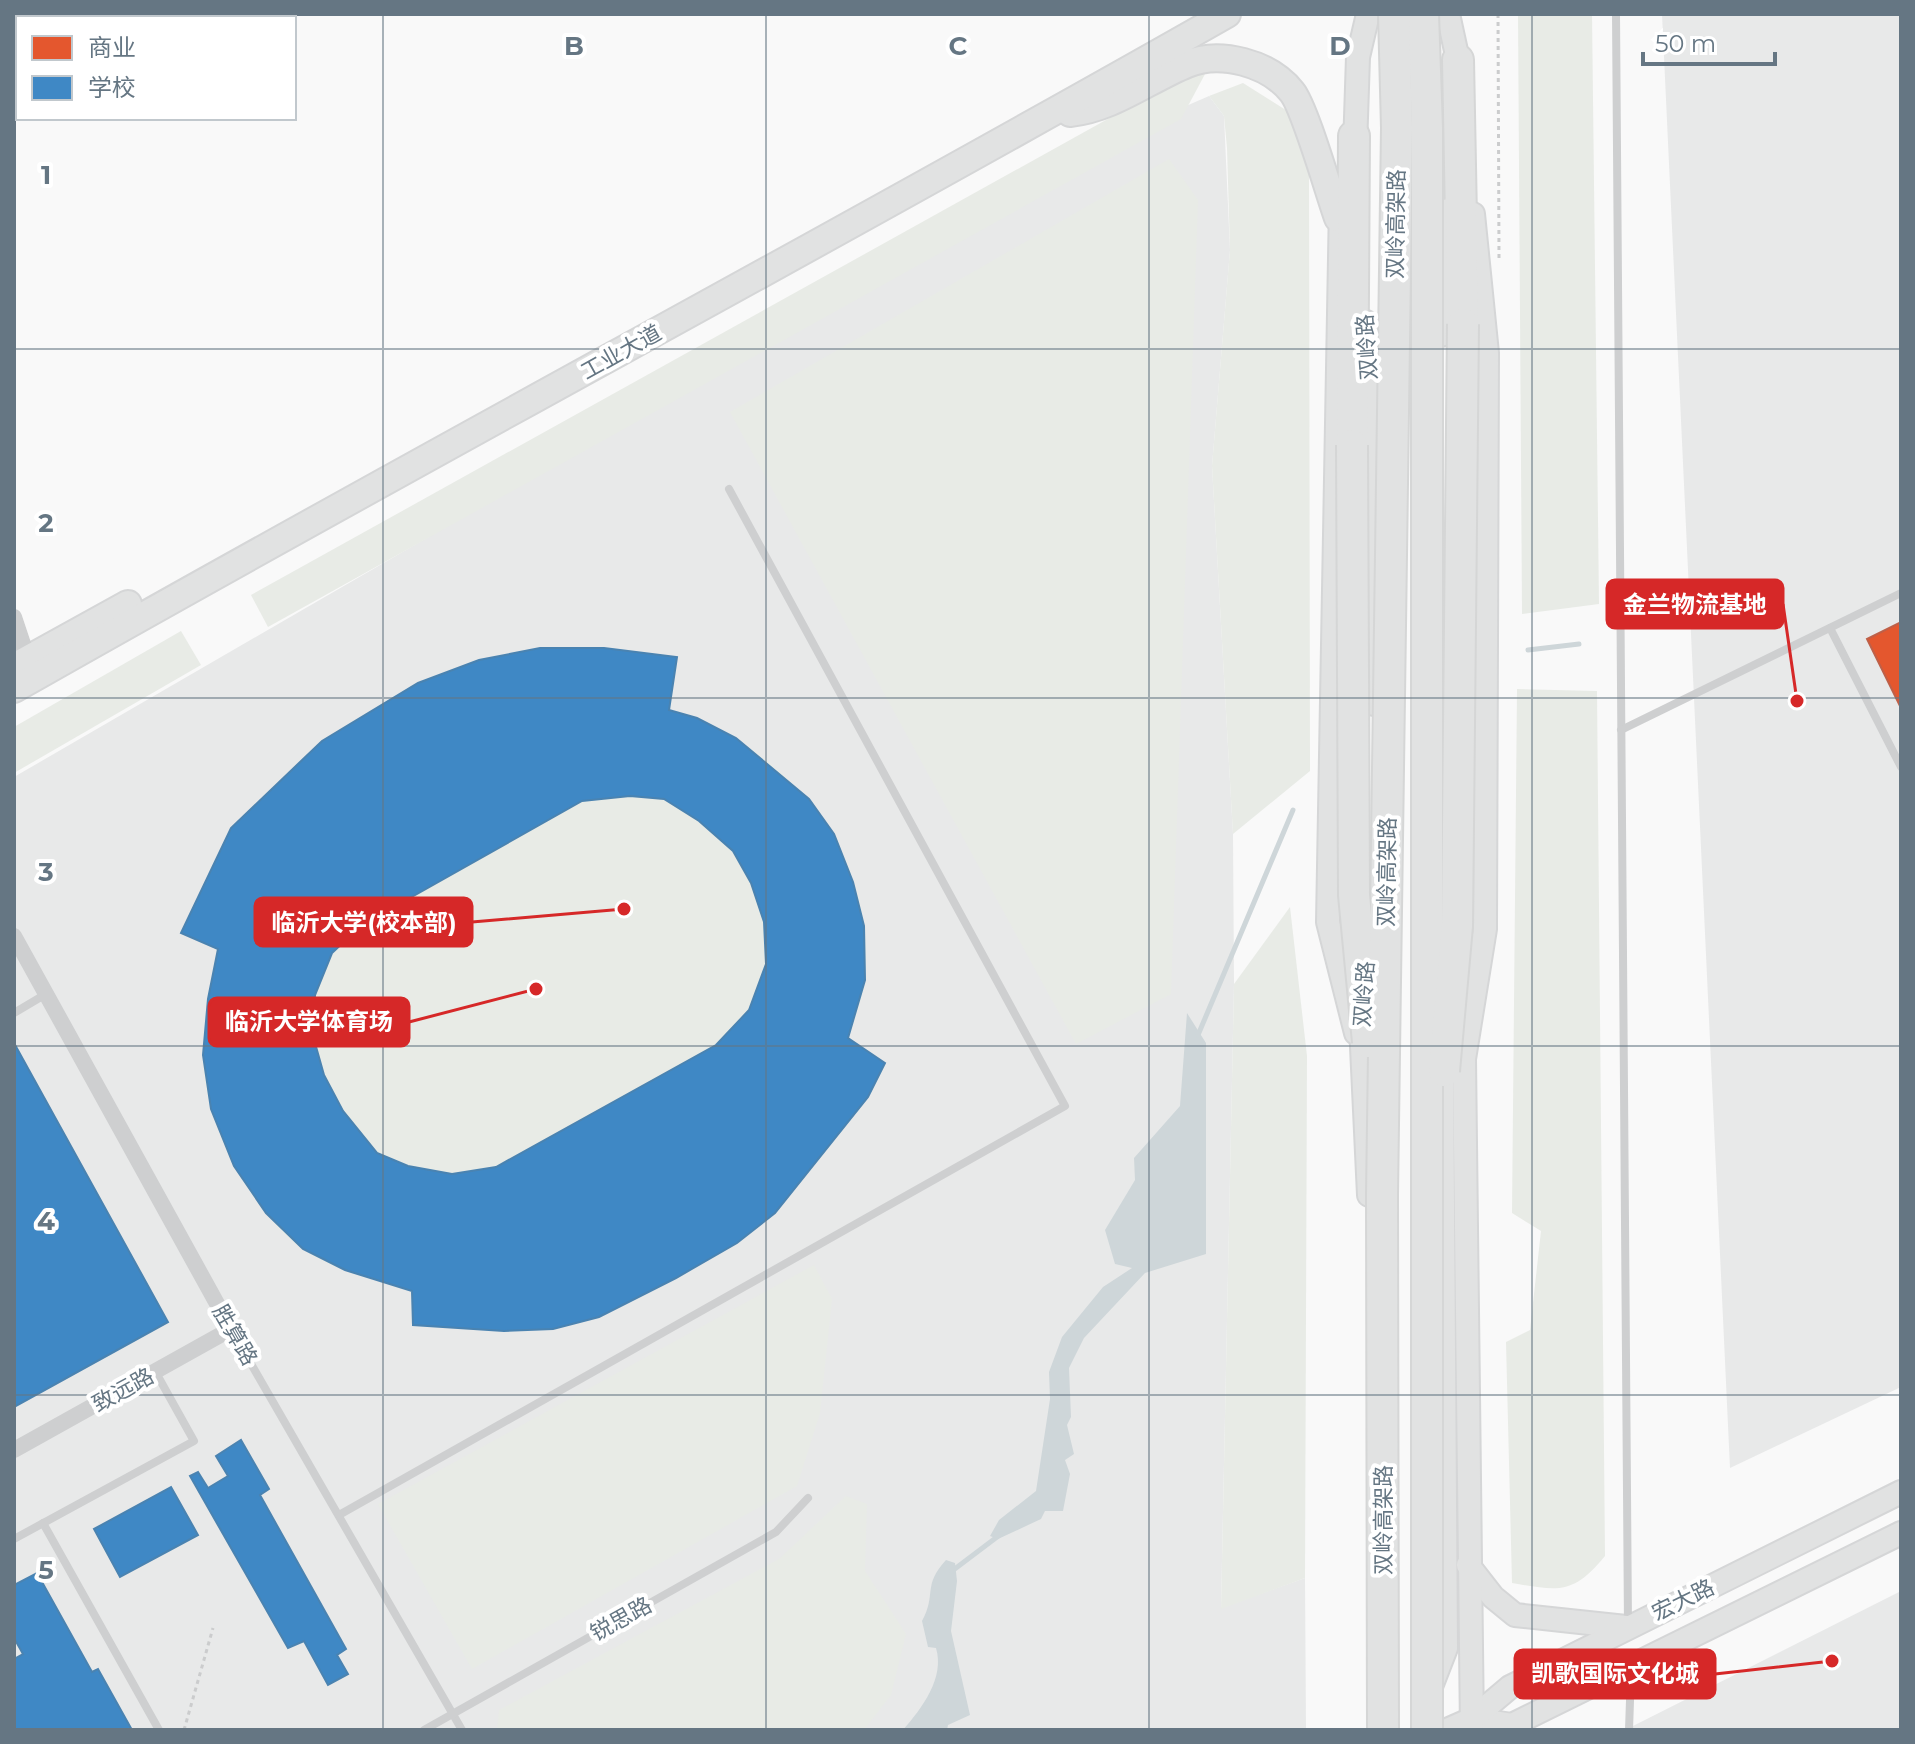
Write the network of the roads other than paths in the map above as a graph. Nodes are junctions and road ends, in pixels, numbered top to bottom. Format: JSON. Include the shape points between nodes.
{"nodes":[{"id":1,"x":1191,"y":14,"type":"edge"},
{"id":2,"x":1227,"y":14,"type":"edge"},
{"id":3,"x":1368,"y":14,"type":"edge"},
{"id":4,"x":1394,"y":14,"type":"edge"},
{"id":5,"x":1423,"y":14,"type":"edge"},
{"id":6,"x":1448,"y":14,"type":"edge"},
{"id":7,"x":1616,"y":14,"type":"edge"},
{"id":8,"x":1458,"y":60,"type":"junction"},
{"id":9,"x":1050,"y":115,"type":"junction"},
{"id":10,"x":1354,"y":136,"type":"junction"},
{"id":11,"x":1338,"y":218,"type":"junction"},
{"id":12,"x":729,"y":489,"type":"dead end"},
{"id":13,"x":1901,"y":593,"type":"edge"},
{"id":14,"x":14,"y":617,"type":"edge"},
{"id":15,"x":1830,"y":628,"type":"junction"},
{"id":16,"x":21,"y":663,"type":"edge"},
{"id":17,"x":14,"y":689,"type":"edge"},
{"id":18,"x":1621,"y":730,"type":"junction"},
{"id":19,"x":1901,"y":767,"type":"edge"},
{"id":20,"x":1485,"y":813,"type":"junction"},
{"id":21,"x":1442,"y":897,"type":"junction"},
{"id":22,"x":14,"y":936,"type":"edge"},
{"id":23,"x":46,"y":994,"type":"junction"},
{"id":24,"x":14,"y":1013,"type":"edge"},
{"id":25,"x":1360,"y":1047,"type":"junction"},
{"id":26,"x":1382,"y":1195,"type":"junction"},
{"id":27,"x":1427,"y":1265,"type":"junction"},
{"id":28,"x":231,"y":1329,"type":"junction"},
{"id":29,"x":1444,"y":1343,"type":"junction"},
{"id":30,"x":155,"y":1371,"type":"junction"},
{"id":31,"x":1466,"y":1443,"type":"junction"},
{"id":32,"x":15,"y":1447,"type":"edge"},
{"id":33,"x":1901,"y":1492,"type":"edge"},
{"id":34,"x":808,"y":1498,"type":"dead end"},
{"id":35,"x":339,"y":1515,"type":"junction"},
{"id":36,"x":43,"y":1523,"type":"junction"},
{"id":37,"x":1901,"y":1533,"type":"edge"},
{"id":38,"x":14,"y":1539,"type":"edge"},
{"id":39,"x":1468,"y":1565,"type":"junction"},
{"id":40,"x":1628,"y":1627,"type":"junction"},
{"id":41,"x":1631,"y":1666,"type":"junction"},
{"id":42,"x":454,"y":1714,"type":"junction"},
{"id":43,"x":1472,"y":1724,"type":"edge"},
{"id":44,"x":159,"y":1730,"type":"edge"},
{"id":45,"x":424,"y":1730,"type":"edge"},
{"id":46,"x":462,"y":1730,"type":"edge"},
{"id":47,"x":1383,"y":1730,"type":"edge"},
{"id":48,"x":1398,"y":1730,"type":"edge"},
{"id":49,"x":1413,"y":1730,"type":"edge"},
{"id":50,"x":1427,"y":1730,"type":"edge"},
{"id":51,"x":1447,"y":1730,"type":"edge"},
{"id":52,"x":1629,"y":1730,"type":"edge"}],
"edges":[{"from":1,"to":16,"type":"main road","name":"工业大道"},
{"from":2,"to":9,"type":"main road","name":"工业大道"},
{"from":3,"to":10,"type":"main road","name":"双岭路","via":[[1358,57]]},
{"from":4,"to":26,"type":"highway","name":"双岭高架路","bridge":true,"via":[[1397,128]]},
{"from":5,"to":27,"type":"highway","name":"双岭高架路","bridge":true},
{"from":6,"to":8,"type":"main road"},
{"from":7,"to":18,"type":"lane"},
{"from":8,"to":20,"type":"main road","via":[[1487,353]]},
{"from":8,"to":21,"type":"main road","via":[[1441,316]]},
{"from":8,"to":27,"type":"highway","bridge":true,"via":[[1463,324],[1457,926]]},
{"from":9,"to":11,"type":"main road","via":[[1093,111],[1190,62],[1225,57],[1267,70],[1293,93]]},
{"from":9,"to":17,"type":"main road","name":"工业大道","via":[[319,515]]},
{"from":10,"to":11,"type":"main road"},
{"from":10,"to":25,"type":"main road","name":"双岭路","via":[[1373,450],[1375,845]]},
{"from":10,"to":26,"type":"highway","bridge":true,"via":[[1354,895]]},
{"from":11,"to":25,"type":"main road","via":[[1328,922]]},
{"from":12,"to":35,"type":"lane","via":[[1065,1106]]},
{"from":13,"to":15,"type":"lane"},
{"from":14,"to":16,"type":"street"},
{"from":15,"to":18,"type":"lane"},
{"from":15,"to":19,"type":"lane"},
{"from":18,"to":40,"type":"lane"},
{"from":20,"to":21,"type":"main road"},
{"from":20,"to":31,"type":"main road","via":[[1485,929],[1464,1059]]},
{"from":21,"to":29,"type":"main road"},
{"from":22,"to":23,"type":"street","name":"胜算路"},
{"from":23,"to":24,"type":"lane"},
{"from":23,"to":28,"type":"street","name":"胜算路"},
{"from":25,"to":48,"type":"main road","name":"双岭路","via":[[1370,1203],[1368,1663]]},
{"from":26,"to":47,"type":"highway","name":"双岭高架路","bridge":true},
{"from":27,"to":50,"type":"highway","name":"双岭高架路","bridge":true},
{"from":28,"to":30,"type":"street","name":"致远路"},
{"from":28,"to":35,"type":"lane","name":"胜算路"},
{"from":29,"to":31,"type":"main road"},
{"from":29,"to":49,"type":"main road","via":[[1446,1648]]},
{"from":30,"to":32,"type":"street","name":"致远路"},
{"from":30,"to":36,"type":"lane","via":[[194,1441]]},
{"from":31,"to":39,"type":"main road"},
{"from":33,"to":40,"type":"main road","name":"宏大路"},
{"from":34,"to":42,"type":"lane","name":"锐思路","via":[[776,1532]]},
{"from":35,"to":42,"type":"lane","name":"胜算路"},
{"from":36,"to":38,"type":"lane"},
{"from":36,"to":44,"type":"lane"},
{"from":37,"to":41,"type":"main road","name":"宏大路"},
{"from":39,"to":40,"type":"main road","via":[[1515,1615]]},
{"from":39,"to":43,"type":"main road"},
{"from":40,"to":43,"type":"main road","name":"宏大路","via":[[1510,1687]]},
{"from":41,"to":43,"type":"main road","name":"宏大路","via":[[1512,1725]]},
{"from":41,"to":52,"type":"lane"},
{"from":42,"to":45,"type":"lane","name":"锐思路"},
{"from":42,"to":46,"type":"lane","name":"胜算路"},
{"from":43,"to":51,"type":"main road","name":"宏大路"}]}
